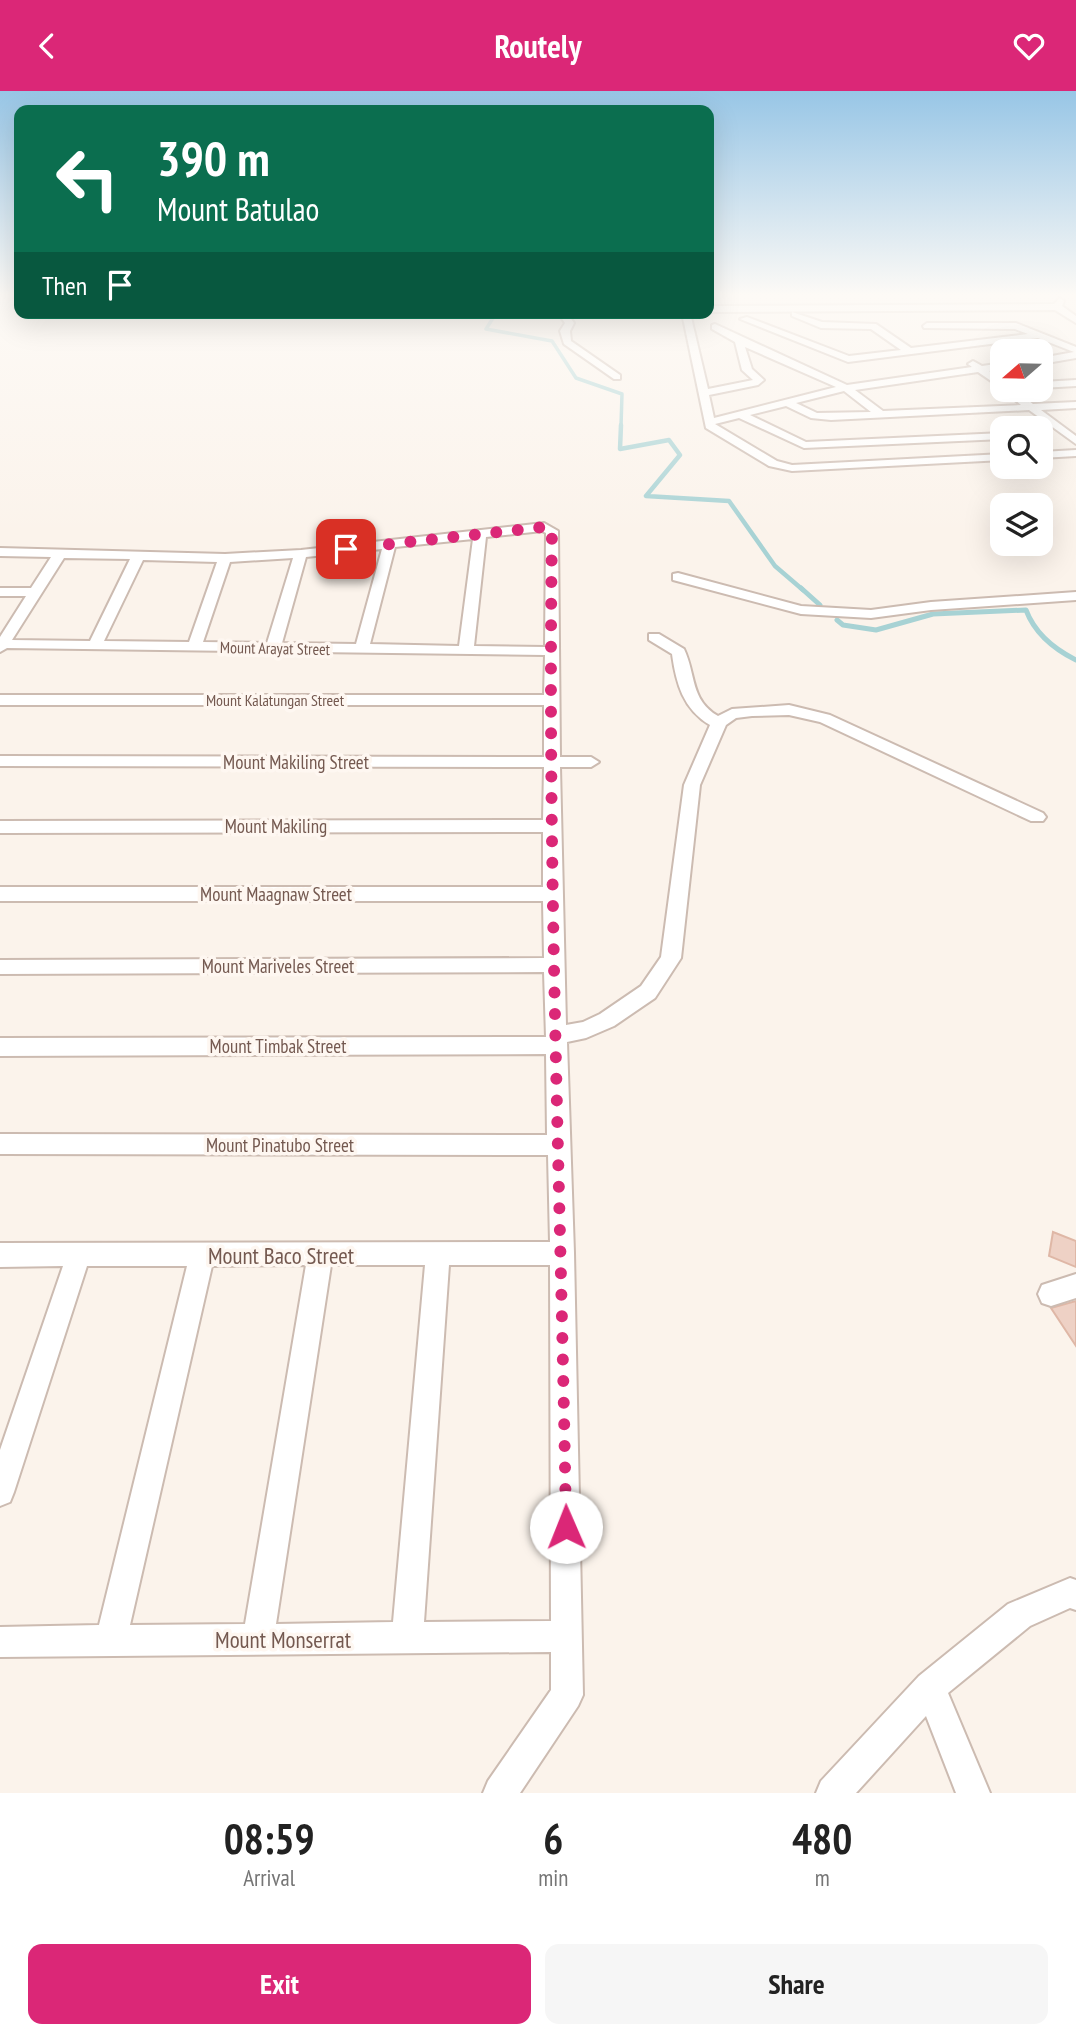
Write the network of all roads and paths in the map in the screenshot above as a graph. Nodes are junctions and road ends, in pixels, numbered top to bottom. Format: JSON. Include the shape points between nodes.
{"nodes":[{"id":1,"x":613,"y":374,"type":"edge"},
{"id":2,"x":699,"y":374,"type":"edge"},
{"id":3,"x":753,"y":374,"type":"edge"},
{"id":4,"x":815,"y":374,"type":"edge"},
{"id":5,"x":936,"y":374,"type":"edge"},
{"id":6,"x":617,"y":377,"type":"dead end"},
{"id":7,"x":1076,"y":383,"type":"edge"},
{"id":8,"x":1054,"y":384,"type":"edge"},
{"id":9,"x":846,"y":388,"type":"junction"},
{"id":10,"x":704,"y":393,"type":"junction"},
{"id":11,"x":785,"y":402,"type":"junction"},
{"id":12,"x":1025,"y":403,"type":"edge"},
{"id":13,"x":1076,"y":405,"type":"edge"},
{"id":14,"x":1031,"y":408,"type":"junction"},
{"id":15,"x":741,"y":415,"type":"junction"},
{"id":16,"x":881,"y":415,"type":"junction"},
{"id":17,"x":710,"y":422,"type":"junction"},
{"id":18,"x":1053,"y":433,"type":"edge"},
{"id":19,"x":1063,"y":433,"type":"junction"},
{"id":20,"x":1076,"y":433,"type":"edge"},
{"id":21,"x":990,"y":437,"type":"edge"},
{"id":22,"x":1076,"y":441,"type":"edge"},
{"id":23,"x":1076,"y":453,"type":"edge"},
{"id":24,"x":1053,"y":454,"type":"edge"},
{"id":25,"x":990,"y":458,"type":"edge"},
{"id":26,"x":480,"y":534,"type":"junction"},
{"id":27,"x":390,"y":544,"type":"junction"},
{"id":28,"x":0,"y":552,"type":"edge"},
{"id":29,"x":60,"y":553,"type":"junction"},
{"id":30,"x":139,"y":554,"type":"junction"},
{"id":31,"x":301,"y":554,"type":"junction"},
{"id":32,"x":225,"y":558,"type":"junction"},
{"id":33,"x":678,"y":577,"type":"dead end"},
{"id":34,"x":0,"y":592,"type":"edge"},
{"id":35,"x":36,"y":592,"type":"junction"},
{"id":36,"x":1076,"y":596,"type":"edge"},
{"id":37,"x":654,"y":637,"type":"dead end"},
{"id":38,"x":1,"y":646,"type":"edge"},
{"id":39,"x":95,"y":646,"type":"junction"},
{"id":40,"x":194,"y":647,"type":"junction"},
{"id":41,"x":273,"y":648,"type":"junction"},
{"id":42,"x":362,"y":649,"type":"junction"},
{"id":43,"x":466,"y":650,"type":"junction"},
{"id":44,"x":550,"y":651,"type":"junction"},
{"id":45,"x":0,"y":699,"type":"edge"},
{"id":46,"x":550,"y":700,"type":"junction"},
{"id":47,"x":719,"y":723,"type":"junction"},
{"id":48,"x":0,"y":761,"type":"edge"},
{"id":49,"x":551,"y":762,"type":"junction"},
{"id":50,"x":591,"y":762,"type":"dead end"},
{"id":51,"x":1037,"y":817,"type":"dead end"},
{"id":52,"x":552,"y":826,"type":"junction"},
{"id":53,"x":0,"y":827,"type":"edge"},
{"id":54,"x":0,"y":894,"type":"edge"},
{"id":55,"x":552,"y":894,"type":"junction"},
{"id":56,"x":555,"y":965,"type":"junction"},
{"id":57,"x":0,"y":967,"type":"edge"},
{"id":58,"x":556,"y":1040,"type":"junction"},
{"id":59,"x":0,"y":1047,"type":"edge"},
{"id":60,"x":0,"y":1145,"type":"edge"},
{"id":61,"x":559,"y":1145,"type":"junction"},
{"id":62,"x":439,"y":1253,"type":"junction"},
{"id":63,"x":79,"y":1254,"type":"junction"},
{"id":64,"x":562,"y":1254,"type":"junction"},
{"id":65,"x":0,"y":1255,"type":"edge"},
{"id":66,"x":202,"y":1255,"type":"junction"},
{"id":67,"x":320,"y":1255,"type":"junction"},
{"id":68,"x":1076,"y":1286,"type":"edge"},
{"id":69,"x":1051,"y":1294,"type":"dead end"},
{"id":70,"x":0,"y":1492,"type":"edge"},
{"id":71,"x":1076,"y":1595,"type":"edge"},
{"id":72,"x":567,"y":1636,"type":"junction"},
{"id":73,"x":407,"y":1637,"type":"junction"},
{"id":74,"x":258,"y":1639,"type":"junction"},
{"id":75,"x":111,"y":1640,"type":"junction"},
{"id":76,"x":0,"y":1642,"type":"edge"},
{"id":77,"x":930,"y":1687,"type":"junction"},
{"id":78,"x":500,"y":1793,"type":"edge"},
{"id":79,"x":833,"y":1793,"type":"edge"},
{"id":80,"x":974,"y":1793,"type":"edge"}],
"edges":[{"from":1,"to":6,"type":"street"},
{"from":2,"to":10,"type":"street"},
{"from":3,"to":10,"type":"street","via":[[760,380]]},
{"from":4,"to":9,"type":"street"},
{"from":5,"to":9,"type":"street"},
{"from":7,"to":8,"type":"street"},
{"from":9,"to":11,"type":"street"},
{"from":9,"to":16,"type":"street"},
{"from":10,"to":17,"type":"street"},
{"from":11,"to":15,"type":"street"},
{"from":11,"to":16,"type":"street","via":[[823,417]]},
{"from":12,"to":14,"type":"street"},
{"from":13,"to":14,"type":"street"},
{"from":14,"to":16,"type":"street"},
{"from":14,"to":19,"type":"street"},
{"from":15,"to":17,"type":"street"},
{"from":15,"to":21,"type":"street","via":[[804,445]]},
{"from":17,"to":25,"type":"street","via":[[711,428],[773,464],[792,468]]},
{"from":18,"to":19,"type":"street"},
{"from":19,"to":20,"type":"street"},
{"from":19,"to":22,"type":"street"},
{"from":23,"to":24,"type":"street"},
{"from":26,"to":27,"type":"street"},
{"from":26,"to":43,"type":"street"},
{"from":26,"to":44,"type":"street","via":[[544,527],[552,531]]},
{"from":27,"to":31,"type":"street"},
{"from":27,"to":42,"type":"street"},
{"from":28,"to":29,"type":"street"},
{"from":29,"to":30,"type":"street"},
{"from":29,"to":35,"type":"street"},
{"from":30,"to":32,"type":"street"},
{"from":30,"to":39,"type":"street"},
{"from":31,"to":32,"type":"street"},
{"from":31,"to":41,"type":"street"},
{"from":32,"to":40,"type":"street"},
{"from":33,"to":36,"type":"street","via":[[820,612],[870,614]]},
{"from":34,"to":35,"type":"street"},
{"from":35,"to":38,"type":"street"},
{"from":37,"to":47,"type":"street","via":[[679,652],[692,702],[704,716]]},
{"from":38,"to":39,"type":"street","name":"Mount Arayat Street"},
{"from":39,"to":40,"type":"street","name":"Mount Arayat Street"},
{"from":40,"to":41,"type":"street","name":"Mount Arayat Street"},
{"from":41,"to":42,"type":"street","name":"Mount Arayat Street"},
{"from":42,"to":43,"type":"street","name":"Mount Arayat Street"},
{"from":43,"to":44,"type":"street","name":"Mount Arayat Street"},
{"from":44,"to":46,"type":"street"},
{"from":45,"to":46,"type":"street","name":"Mount Kalatungan Street"},
{"from":46,"to":49,"type":"street"},
{"from":47,"to":51,"type":"street","via":[[733,714],[752,711],[789,710],[825,718]]},
{"from":47,"to":58,"type":"street","name":"Mount Timbak Street","via":[[692,785],[671,958],[648,992],[607,1020]]},
{"from":48,"to":49,"type":"street","name":"Mount Makiling Street"},
{"from":49,"to":50,"type":"street","name":"Mount Makiling Street"},
{"from":49,"to":52,"type":"street"},
{"from":52,"to":53,"type":"street","name":"Mount Makiling"},
{"from":52,"to":55,"type":"street"},
{"from":54,"to":55,"type":"street","name":"Mount Maagnaw Street"},
{"from":55,"to":56,"type":"street"},
{"from":56,"to":57,"type":"street","name":"Mount Mariveles Street"},
{"from":56,"to":58,"type":"street"},
{"from":58,"to":59,"type":"street","name":"Mount Timbak Street"},
{"from":58,"to":61,"type":"street"},
{"from":60,"to":61,"type":"street","name":"Mount Pinatubo Street"},
{"from":61,"to":64,"type":"street"},
{"from":62,"to":64,"type":"street","name":"Mount Baco Street"},
{"from":62,"to":67,"type":"street","name":"Mount Baco Street"},
{"from":62,"to":73,"type":"street"},
{"from":63,"to":65,"type":"street","name":"Mount Baco Street"},
{"from":63,"to":66,"type":"street","name":"Mount Baco Street"},
{"from":63,"to":70,"type":"street"},
{"from":64,"to":72,"type":"street"},
{"from":66,"to":67,"type":"street","name":"Mount Baco Street"},
{"from":66,"to":75,"type":"street"},
{"from":67,"to":74,"type":"street"},
{"from":68,"to":69,"type":"street"},
{"from":71,"to":77,"type":"street","via":[[1070,1593],[1019,1615]]},
{"from":72,"to":73,"type":"street","name":"Mount Monserrat"},
{"from":72,"to":78,"type":"street","via":[[568,1695]]},
{"from":73,"to":74,"type":"street","name":"Mount Monserrat"},
{"from":74,"to":75,"type":"street","name":"Mount Monserrat"},
{"from":75,"to":76,"type":"street","name":"Mount Monserrat"},
{"from":77,"to":79,"type":"street"},
{"from":77,"to":80,"type":"street"}]}
